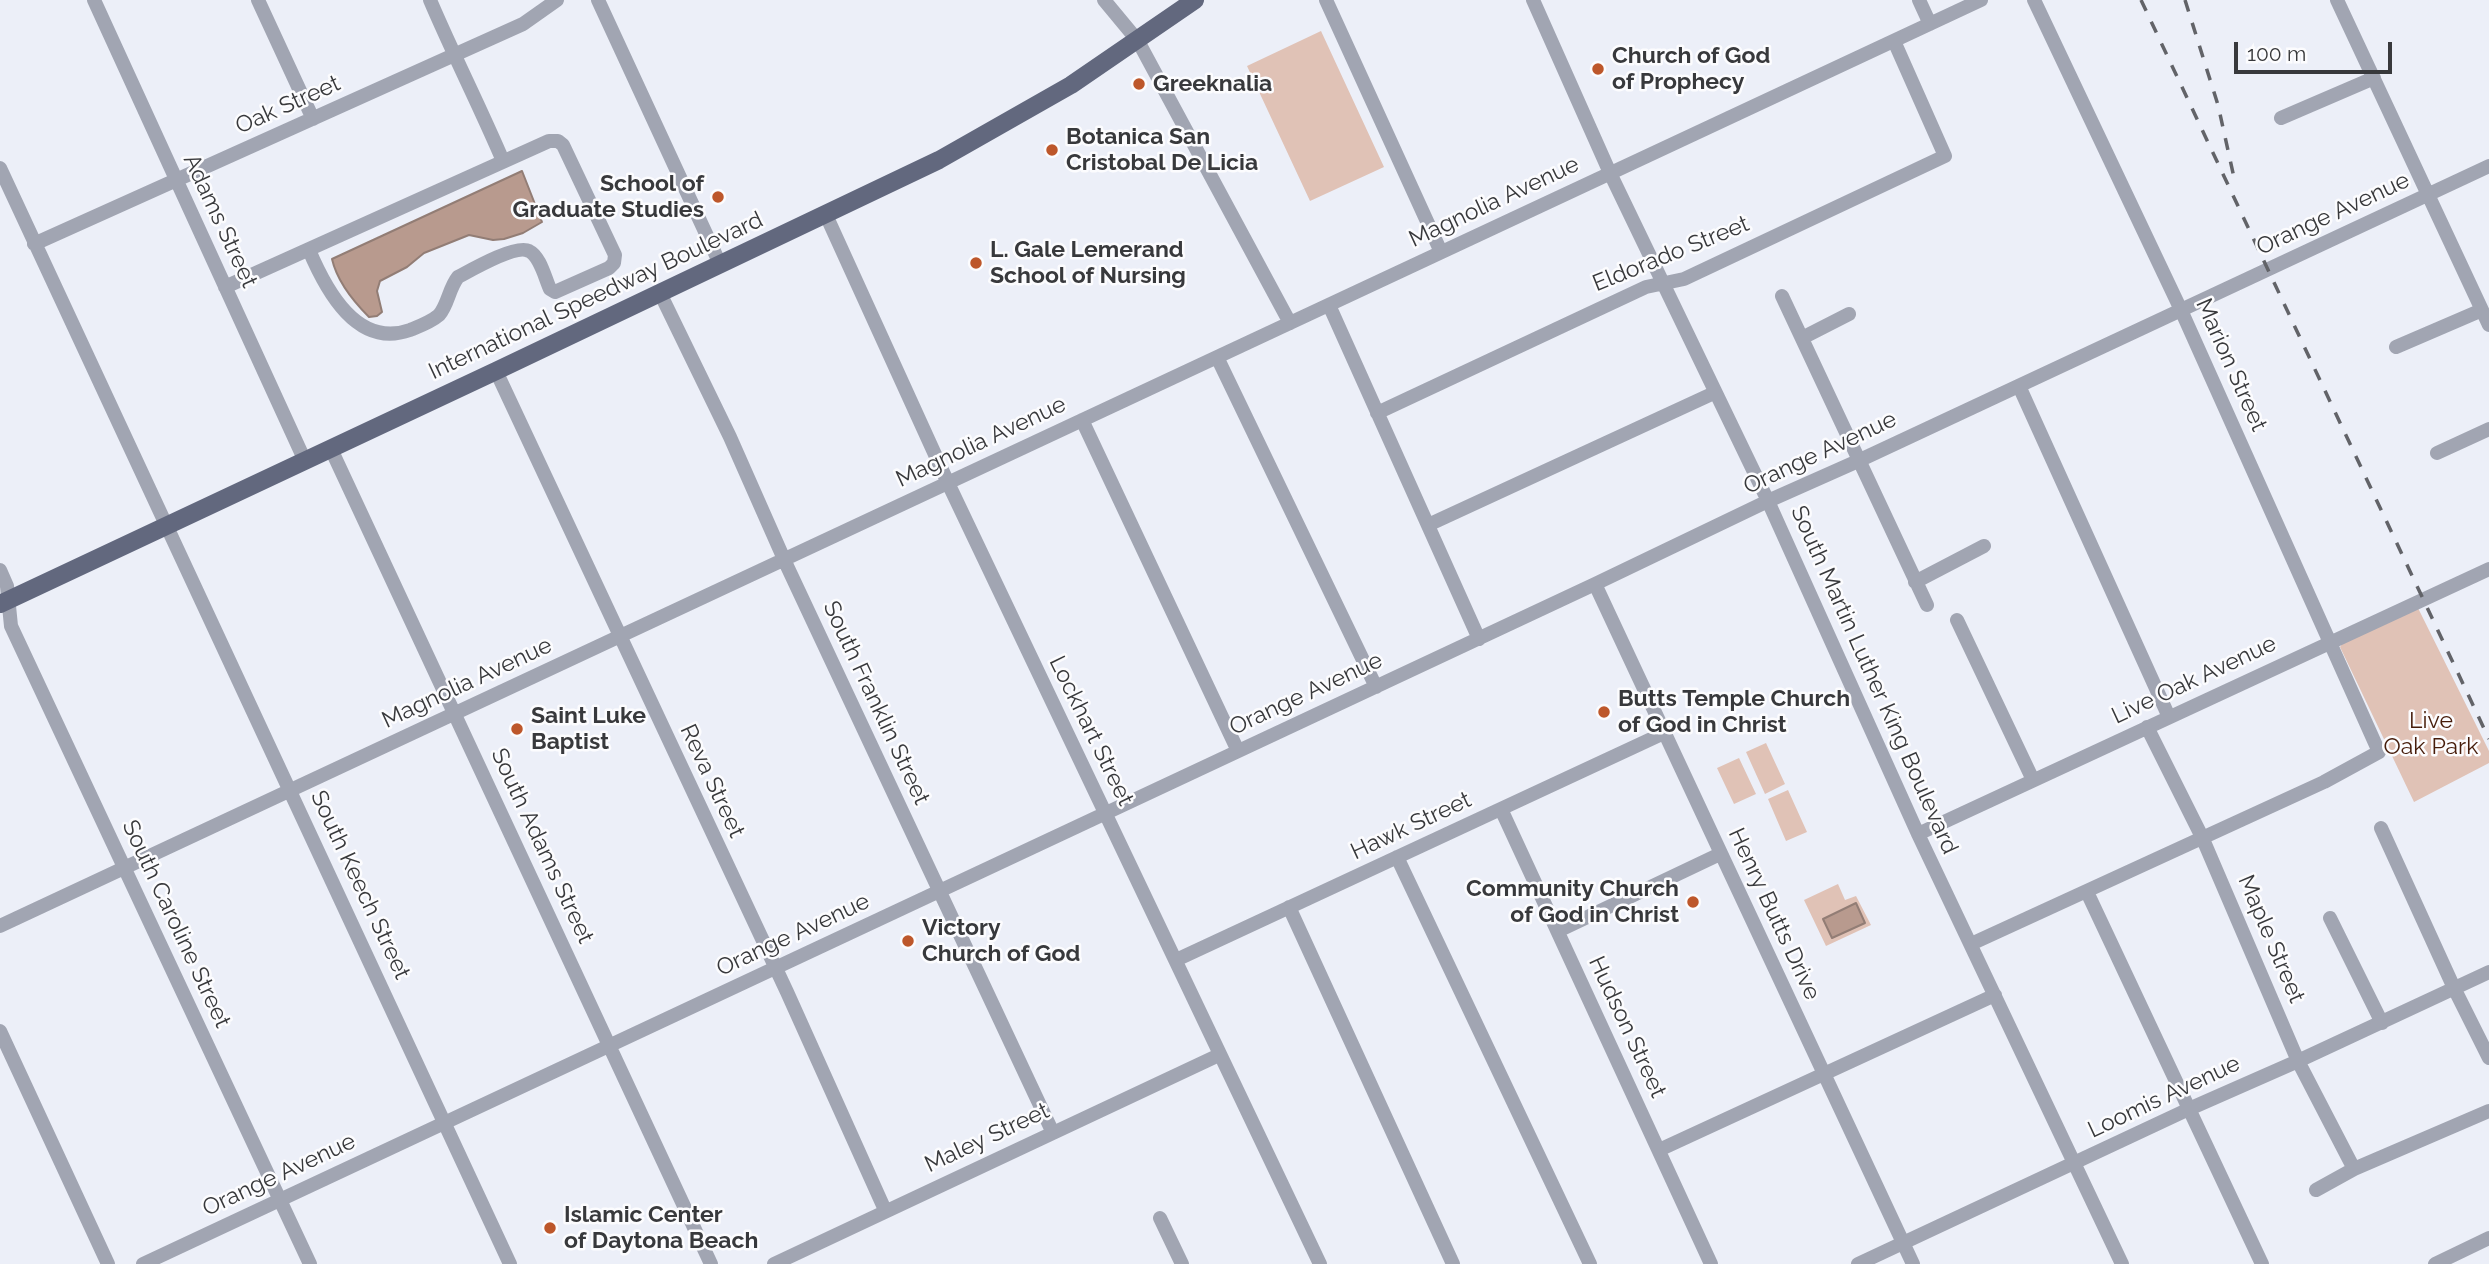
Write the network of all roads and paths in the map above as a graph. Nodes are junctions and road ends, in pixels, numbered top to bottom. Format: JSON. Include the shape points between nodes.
{"nodes":[{"id":1,"x":94,"y":0,"type":"edge"},
{"id":2,"x":258,"y":0,"type":"edge"},
{"id":3,"x":429,"y":0,"type":"edge"},
{"id":4,"x":557,"y":0,"type":"edge"},
{"id":5,"x":598,"y":0,"type":"edge"},
{"id":6,"x":1104,"y":0,"type":"edge"},
{"id":7,"x":1195,"y":0,"type":"edge"},
{"id":8,"x":1326,"y":0,"type":"edge"},
{"id":9,"x":1919,"y":0,"type":"edge"},
{"id":10,"x":1981,"y":0,"type":"edge"},
{"id":11,"x":2034,"y":0,"type":"edge"},
{"id":12,"x":2337,"y":0,"type":"edge"},
{"id":13,"x":1539,"y":2,"type":"edge"},
{"id":14,"x":1930,"y":24,"type":"junction"},
{"id":15,"x":1138,"y":41,"type":"junction"},
{"id":16,"x":1894,"y":41,"type":"junction"},
{"id":17,"x":453,"y":55,"type":"junction"},
{"id":18,"x":2374,"y":78,"type":"junction"},
{"id":19,"x":2281,"y":118,"type":"dead end"},
{"id":20,"x":313,"y":119,"type":"junction"},
{"id":21,"x":503,"y":161,"type":"junction"},
{"id":22,"x":2489,"y":166,"type":"edge"},
{"id":23,"x":0,"y":168,"type":"edge"},
{"id":24,"x":1610,"y":173,"type":"junction"},
{"id":25,"x":175,"y":179,"type":"junction"},
{"id":26,"x":2428,"y":194,"type":"junction"},
{"id":27,"x":6,"y":196,"type":"edge"},
{"id":28,"x":826,"y":215,"type":"junction"},
{"id":29,"x":34,"y":244,"type":"junction"},
{"id":30,"x":309,"y":250,"type":"junction"},
{"id":31,"x":1441,"y":252,"type":"junction"},
{"id":32,"x":720,"y":264,"type":"junction"},
{"id":33,"x":1662,"y":284,"type":"junction"},
{"id":34,"x":225,"y":287,"type":"junction"},
{"id":35,"x":660,"y":293,"type":"junction"},
{"id":36,"x":1782,"y":296,"type":"dead end"},
{"id":37,"x":1329,"y":305,"type":"junction"},
{"id":38,"x":2181,"y":310,"type":"junction"},
{"id":39,"x":2482,"y":310,"type":"junction"},
{"id":40,"x":1849,"y":314,"type":"dead end"},
{"id":41,"x":1290,"y":323,"type":"junction"},
{"id":42,"x":2489,"y":325,"type":"edge"},
{"id":43,"x":1802,"y":338,"type":"junction"},
{"id":44,"x":2396,"y":347,"type":"dead end"},
{"id":45,"x":1217,"y":357,"type":"junction"},
{"id":46,"x":496,"y":371,"type":"junction"},
{"id":47,"x":2020,"y":386,"type":"junction"},
{"id":48,"x":1714,"y":393,"type":"junction"},
{"id":49,"x":1377,"y":413,"type":"junction"},
{"id":50,"x":1082,"y":420,"type":"junction"},
{"id":51,"x":2489,"y":429,"type":"edge"},
{"id":52,"x":331,"y":449,"type":"junction"},
{"id":53,"x":2437,"y":453,"type":"dead end"},
{"id":54,"x":305,"y":461,"type":"junction"},
{"id":55,"x":1858,"y":461,"type":"junction"},
{"id":56,"x":948,"y":483,"type":"junction"},
{"id":57,"x":1768,"y":501,"type":"junction"},
{"id":58,"x":1428,"y":525,"type":"junction"},
{"id":59,"x":166,"y":526,"type":"junction"},
{"id":60,"x":1983,"y":546,"type":"dead end"},
{"id":61,"x":784,"y":560,"type":"junction"},
{"id":62,"x":2489,"y":569,"type":"edge"},
{"id":63,"x":0,"y":570,"type":"edge"},
{"id":64,"x":1915,"y":582,"type":"junction"},
{"id":65,"x":1595,"y":584,"type":"junction"},
{"id":66,"x":4,"y":602,"type":"edge"},
{"id":67,"x":1927,"y":605,"type":"dead end"},
{"id":68,"x":1957,"y":620,"type":"dead end"},
{"id":69,"x":619,"y":637,"type":"junction"},
{"id":70,"x":1479,"y":639,"type":"junction"},
{"id":71,"x":2331,"y":643,"type":"junction"},
{"id":72,"x":1376,"y":687,"type":"junction"},
{"id":73,"x":455,"y":713,"type":"junction"},
{"id":74,"x":2169,"y":717,"type":"junction"},
{"id":75,"x":2147,"y":727,"type":"junction"},
{"id":76,"x":1664,"y":733,"type":"junction"},
{"id":77,"x":1238,"y":751,"type":"junction"},
{"id":78,"x":2033,"y":780,"type":"junction"},
{"id":79,"x":291,"y":790,"type":"junction"},
{"id":80,"x":1502,"y":809,"type":"junction"},
{"id":81,"x":1105,"y":814,"type":"junction"},
{"id":82,"x":2381,"y":828,"type":"dead end"},
{"id":83,"x":1918,"y":834,"type":"junction"},
{"id":84,"x":2202,"y":837,"type":"junction"},
{"id":85,"x":1720,"y":854,"type":"junction"},
{"id":86,"x":1398,"y":857,"type":"junction"},
{"id":87,"x":125,"y":867,"type":"junction"},
{"id":88,"x":939,"y":891,"type":"junction"},
{"id":89,"x":2087,"y":892,"type":"junction"},
{"id":90,"x":1289,"y":907,"type":"junction"},
{"id":91,"x":2330,"y":918,"type":"dead end"},
{"id":92,"x":0,"y":926,"type":"edge"},
{"id":93,"x":1558,"y":930,"type":"junction"},
{"id":94,"x":1971,"y":944,"type":"junction"},
{"id":95,"x":1177,"y":960,"type":"junction"},
{"id":96,"x":775,"y":968,"type":"junction"},
{"id":97,"x":2489,"y":972,"type":"edge"},
{"id":98,"x":2454,"y":988,"type":"junction"},
{"id":99,"x":1995,"y":995,"type":"junction"},
{"id":100,"x":2382,"y":1023,"type":"junction"},
{"id":101,"x":0,"y":1031,"type":"edge"},
{"id":102,"x":610,"y":1045,"type":"junction"},
{"id":103,"x":1219,"y":1055,"type":"junction"},
{"id":104,"x":2489,"y":1058,"type":"edge"},
{"id":105,"x":2298,"y":1061,"type":"junction"},
{"id":106,"x":1824,"y":1072,"type":"junction"},
{"id":107,"x":2189,"y":1108,"type":"junction"},
{"id":108,"x":2489,"y":1111,"type":"edge"},
{"id":109,"x":444,"y":1123,"type":"junction"},
{"id":110,"x":1053,"y":1133,"type":"junction"},
{"id":111,"x":1659,"y":1150,"type":"junction"},
{"id":112,"x":2075,"y":1164,"type":"junction"},
{"id":113,"x":2354,"y":1169,"type":"junction"},
{"id":114,"x":2316,"y":1190,"type":"dead end"},
{"id":115,"x":280,"y":1200,"type":"junction"},
{"id":116,"x":885,"y":1210,"type":"junction"},
{"id":117,"x":1160,"y":1219,"type":"dead end"},
{"id":118,"x":2489,"y":1238,"type":"edge"},
{"id":119,"x":1903,"y":1243,"type":"junction"},
{"id":120,"x":108,"y":1264,"type":"edge"},
{"id":121,"x":143,"y":1264,"type":"edge"},
{"id":122,"x":310,"y":1264,"type":"edge"},
{"id":123,"x":510,"y":1264,"type":"edge"},
{"id":124,"x":711,"y":1264,"type":"edge"},
{"id":125,"x":774,"y":1264,"type":"edge"},
{"id":126,"x":1182,"y":1264,"type":"edge"},
{"id":127,"x":1320,"y":1264,"type":"edge"},
{"id":128,"x":1453,"y":1264,"type":"edge"},
{"id":129,"x":1590,"y":1264,"type":"edge"},
{"id":130,"x":1711,"y":1264,"type":"edge"},
{"id":131,"x":1858,"y":1264,"type":"edge"},
{"id":132,"x":1913,"y":1264,"type":"edge"},
{"id":133,"x":2122,"y":1264,"type":"edge"},
{"id":134,"x":2262,"y":1264,"type":"edge"},
{"id":135,"x":2435,"y":1264,"type":"edge"}],
"edges":[{"from":1,"to":25,"type":"street","name":"Adams Street"},
{"from":2,"to":20,"type":"street"},
{"from":3,"to":17,"type":"street"},
{"from":4,"to":17,"type":"street","name":"Oak Street","via":[[523,24]]},
{"from":5,"to":32,"type":"street"},
{"from":6,"to":15,"type":"street"},
{"from":7,"to":15,"type":"main road","name":"International Speedway Boulevard"},
{"from":8,"to":31,"type":"street"},
{"from":9,"to":14,"type":"street"},
{"from":10,"to":14,"type":"street","name":"Magnolia Avenue"},
{"from":11,"to":38,"type":"street","name":"Marion Street"},
{"from":12,"to":18,"type":"street"},
{"from":13,"to":24,"type":"street","name":"South Martin Luther King Boulevard"},
{"from":14,"to":16,"type":"street","name":"Magnolia Avenue"},
{"from":15,"to":28,"type":"main road","name":"International Speedway Boulevard","via":[[984,136]]},
{"from":15,"to":41,"type":"street"},
{"from":16,"to":24,"type":"street","name":"Magnolia Avenue"},
{"from":16,"to":33,"type":"street","name":"Eldorado Street","via":[[1945,156],[1684,279]]},
{"from":17,"to":20,"type":"street","name":"Oak Street"},
{"from":17,"to":21,"type":"street"},
{"from":18,"to":19,"type":"street"},
{"from":18,"to":26,"type":"street"},
{"from":20,"to":25,"type":"street","name":"Oak Street"},
{"from":21,"to":30,"type":"street"},
{"from":21,"to":30,"type":"street","via":[[549,141],[563,145],[612,248],[614,263],[555,292],[530,251],[511,252],[458,277],[436,318],[390,335],[360,325],[342,310],[322,281]]},
{"from":22,"to":26,"type":"street","name":"Orange Avenue"},
{"from":23,"to":27,"type":"street","name":"South Keech Street"},
{"from":24,"to":31,"type":"street","name":"Magnolia Avenue"},
{"from":24,"to":33,"type":"street","name":"South Martin Luther King Boulevard"},
{"from":25,"to":29,"type":"street","name":"Oak Street"},
{"from":25,"to":34,"type":"street","name":"Adams Street"},
{"from":26,"to":38,"type":"street","name":"Orange Avenue"},
{"from":26,"to":39,"type":"street"},
{"from":27,"to":29,"type":"street","name":"South Keech Street"},
{"from":28,"to":32,"type":"main road","name":"International Speedway Boulevard"},
{"from":28,"to":56,"type":"street","name":"Lockhart Street"},
{"from":29,"to":59,"type":"street","name":"South Keech Street"},
{"from":30,"to":34,"type":"street"},
{"from":31,"to":37,"type":"street","name":"Magnolia Avenue"},
{"from":32,"to":35,"type":"main road","name":"International Speedway Boulevard"},
{"from":33,"to":48,"type":"street","name":"South Martin Luther King Boulevard"},
{"from":33,"to":49,"type":"street","name":"Eldorado Street","via":[[1646,287]]},
{"from":34,"to":54,"type":"street","name":"Adams Street"},
{"from":35,"to":46,"type":"main road","name":"International Speedway Boulevard"},
{"from":35,"to":61,"type":"street","name":"South Franklin Street"},
{"from":36,"to":43,"type":"street"},
{"from":37,"to":41,"type":"street","name":"Magnolia Avenue"},
{"from":37,"to":49,"type":"street"},
{"from":38,"to":47,"type":"street","name":"Orange Avenue"},
{"from":38,"to":71,"type":"street","name":"Marion Street"},
{"from":39,"to":42,"type":"street"},
{"from":39,"to":44,"type":"street"},
{"from":40,"to":43,"type":"street"},
{"from":41,"to":45,"type":"street","name":"Magnolia Avenue"},
{"from":43,"to":55,"type":"street"},
{"from":45,"to":50,"type":"street","name":"Magnolia Avenue"},
{"from":45,"to":72,"type":"street"},
{"from":46,"to":52,"type":"main road","name":"International Speedway Boulevard"},
{"from":46,"to":69,"type":"street","name":"Reva Street"},
{"from":47,"to":55,"type":"street","name":"Orange Avenue"},
{"from":47,"to":74,"type":"street"},
{"from":48,"to":57,"type":"street","name":"South Martin Luther King Boulevard"},
{"from":48,"to":58,"type":"street"},
{"from":49,"to":58,"type":"street"},
{"from":50,"to":56,"type":"street","name":"Magnolia Avenue"},
{"from":50,"to":77,"type":"street"},
{"from":51,"to":53,"type":"street"},
{"from":52,"to":54,"type":"main road","name":"International Speedway Boulevard"},
{"from":52,"to":73,"type":"street","name":"South Adams Street"},
{"from":54,"to":59,"type":"main road","name":"International Speedway Boulevard"},
{"from":55,"to":57,"type":"street","name":"Orange Avenue"},
{"from":55,"to":64,"type":"street"},
{"from":56,"to":61,"type":"street","name":"Magnolia Avenue"},
{"from":56,"to":81,"type":"street","name":"Lockhart Street"},
{"from":57,"to":65,"type":"street","name":"Orange Avenue"},
{"from":57,"to":83,"type":"street","name":"South Martin Luther King Boulevard"},
{"from":58,"to":70,"type":"street"},
{"from":59,"to":66,"type":"main road","name":"International Speedway Boulevard"},
{"from":59,"to":79,"type":"street","name":"South Keech Street"},
{"from":60,"to":64,"type":"street"},
{"from":61,"to":69,"type":"street","name":"Magnolia Avenue"},
{"from":61,"to":88,"type":"street","name":"South Franklin Street"},
{"from":62,"to":71,"type":"street","name":"Live Oak Avenue"},
{"from":63,"to":66,"type":"street","name":"South Caroline Street","via":[[7,586]]},
{"from":64,"to":67,"type":"street"},
{"from":65,"to":70,"type":"street","name":"Orange Avenue"},
{"from":65,"to":76,"type":"street","name":"Henry Butts Drive"},
{"from":66,"to":87,"type":"street","name":"South Caroline Street","via":[[11,626]]},
{"from":68,"to":78,"type":"street"},
{"from":69,"to":73,"type":"street","name":"Magnolia Avenue"},
{"from":69,"to":96,"type":"street","name":"Reva Street"},
{"from":70,"to":72,"type":"street","name":"Orange Avenue"},
{"from":71,"to":74,"type":"street","name":"Live Oak Avenue"},
{"from":71,"to":84,"type":"street","name":"Marion Street","via":[[2379,752]]},
{"from":72,"to":77,"type":"street","name":"Orange Avenue"},
{"from":73,"to":79,"type":"street","name":"Magnolia Avenue"},
{"from":73,"to":102,"type":"street","name":"South Adams Street"},
{"from":74,"to":75,"type":"street","name":"Live Oak Avenue"},
{"from":75,"to":78,"type":"street","name":"Live Oak Avenue"},
{"from":75,"to":84,"type":"street","name":"Maple Street"},
{"from":76,"to":80,"type":"street","name":"Hawk Street"},
{"from":76,"to":85,"type":"street","name":"Henry Butts Drive"},
{"from":77,"to":81,"type":"street","name":"Orange Avenue"},
{"from":78,"to":83,"type":"street","name":"Live Oak Avenue"},
{"from":79,"to":87,"type":"street","name":"Magnolia Avenue"},
{"from":79,"to":109,"type":"street","name":"South Keech Street"},
{"from":80,"to":86,"type":"street","name":"Hawk Street"},
{"from":80,"to":93,"type":"street","name":"Hudson Street"},
{"from":81,"to":88,"type":"street","name":"Orange Avenue"},
{"from":81,"to":95,"type":"street","name":"Lockhart Street"},
{"from":82,"to":98,"type":"street"},
{"from":83,"to":94,"type":"street","name":"South Martin Luther King Boulevard"},
{"from":84,"to":89,"type":"street"},
{"from":84,"to":105,"type":"street","name":"Maple Street"},
{"from":85,"to":93,"type":"street"},
{"from":85,"to":106,"type":"street","name":"Henry Butts Drive"},
{"from":86,"to":90,"type":"street","name":"Hawk Street"},
{"from":86,"to":129,"type":"street"},
{"from":87,"to":92,"type":"street","name":"Magnolia Avenue"},
{"from":87,"to":115,"type":"street","name":"South Caroline Street"},
{"from":88,"to":96,"type":"street","name":"Orange Avenue"},
{"from":88,"to":110,"type":"street","name":"South Franklin Street"},
{"from":89,"to":94,"type":"street"},
{"from":89,"to":107,"type":"street"},
{"from":90,"to":95,"type":"street","name":"Hawk Street"},
{"from":90,"to":128,"type":"street"},
{"from":91,"to":100,"type":"street"},
{"from":93,"to":111,"type":"street","name":"Hudson Street"},
{"from":94,"to":99,"type":"street","name":"South Martin Luther King Boulevard"},
{"from":95,"to":103,"type":"street","name":"Lockhart Street"},
{"from":96,"to":102,"type":"street","name":"Orange Avenue"},
{"from":96,"to":116,"type":"street","name":"Reva Street"},
{"from":97,"to":98,"type":"street","name":"Loomis Avenue"},
{"from":98,"to":100,"type":"street","name":"Loomis Avenue"},
{"from":98,"to":104,"type":"street"},
{"from":99,"to":106,"type":"street"},
{"from":99,"to":112,"type":"street","name":"South Martin Luther King Boulevard"},
{"from":100,"to":105,"type":"street","name":"Loomis Avenue"},
{"from":101,"to":120,"type":"street"},
{"from":102,"to":109,"type":"street","name":"Orange Avenue"},
{"from":102,"to":124,"type":"street","name":"South Adams Street"},
{"from":103,"to":110,"type":"street","name":"Maley Street"},
{"from":103,"to":127,"type":"street","name":"Lockhart Street"},
{"from":105,"to":107,"type":"street","name":"Loomis Avenue"},
{"from":105,"to":113,"type":"street","name":"Maple Street"},
{"from":106,"to":111,"type":"street"},
{"from":106,"to":119,"type":"street","name":"Henry Butts Drive"},
{"from":107,"to":112,"type":"street","name":"Loomis Avenue"},
{"from":107,"to":134,"type":"street"},
{"from":108,"to":113,"type":"street"},
{"from":109,"to":115,"type":"street","name":"Orange Avenue"},
{"from":109,"to":123,"type":"street","name":"South Keech Street"},
{"from":110,"to":116,"type":"street","name":"Maley Street"},
{"from":111,"to":130,"type":"street","name":"Hudson Street"},
{"from":112,"to":119,"type":"street","name":"Loomis Avenue"},
{"from":112,"to":133,"type":"street","name":"South Martin Luther King Boulevard"},
{"from":113,"to":114,"type":"street"},
{"from":115,"to":121,"type":"street","name":"Orange Avenue"},
{"from":115,"to":122,"type":"street","name":"South Caroline Street"},
{"from":116,"to":125,"type":"street","name":"Maley Street"},
{"from":117,"to":126,"type":"street"},
{"from":118,"to":135,"type":"street"},
{"from":119,"to":131,"type":"street","name":"Loomis Avenue"},
{"from":119,"to":132,"type":"street","name":"Henry Butts Drive"}]}
